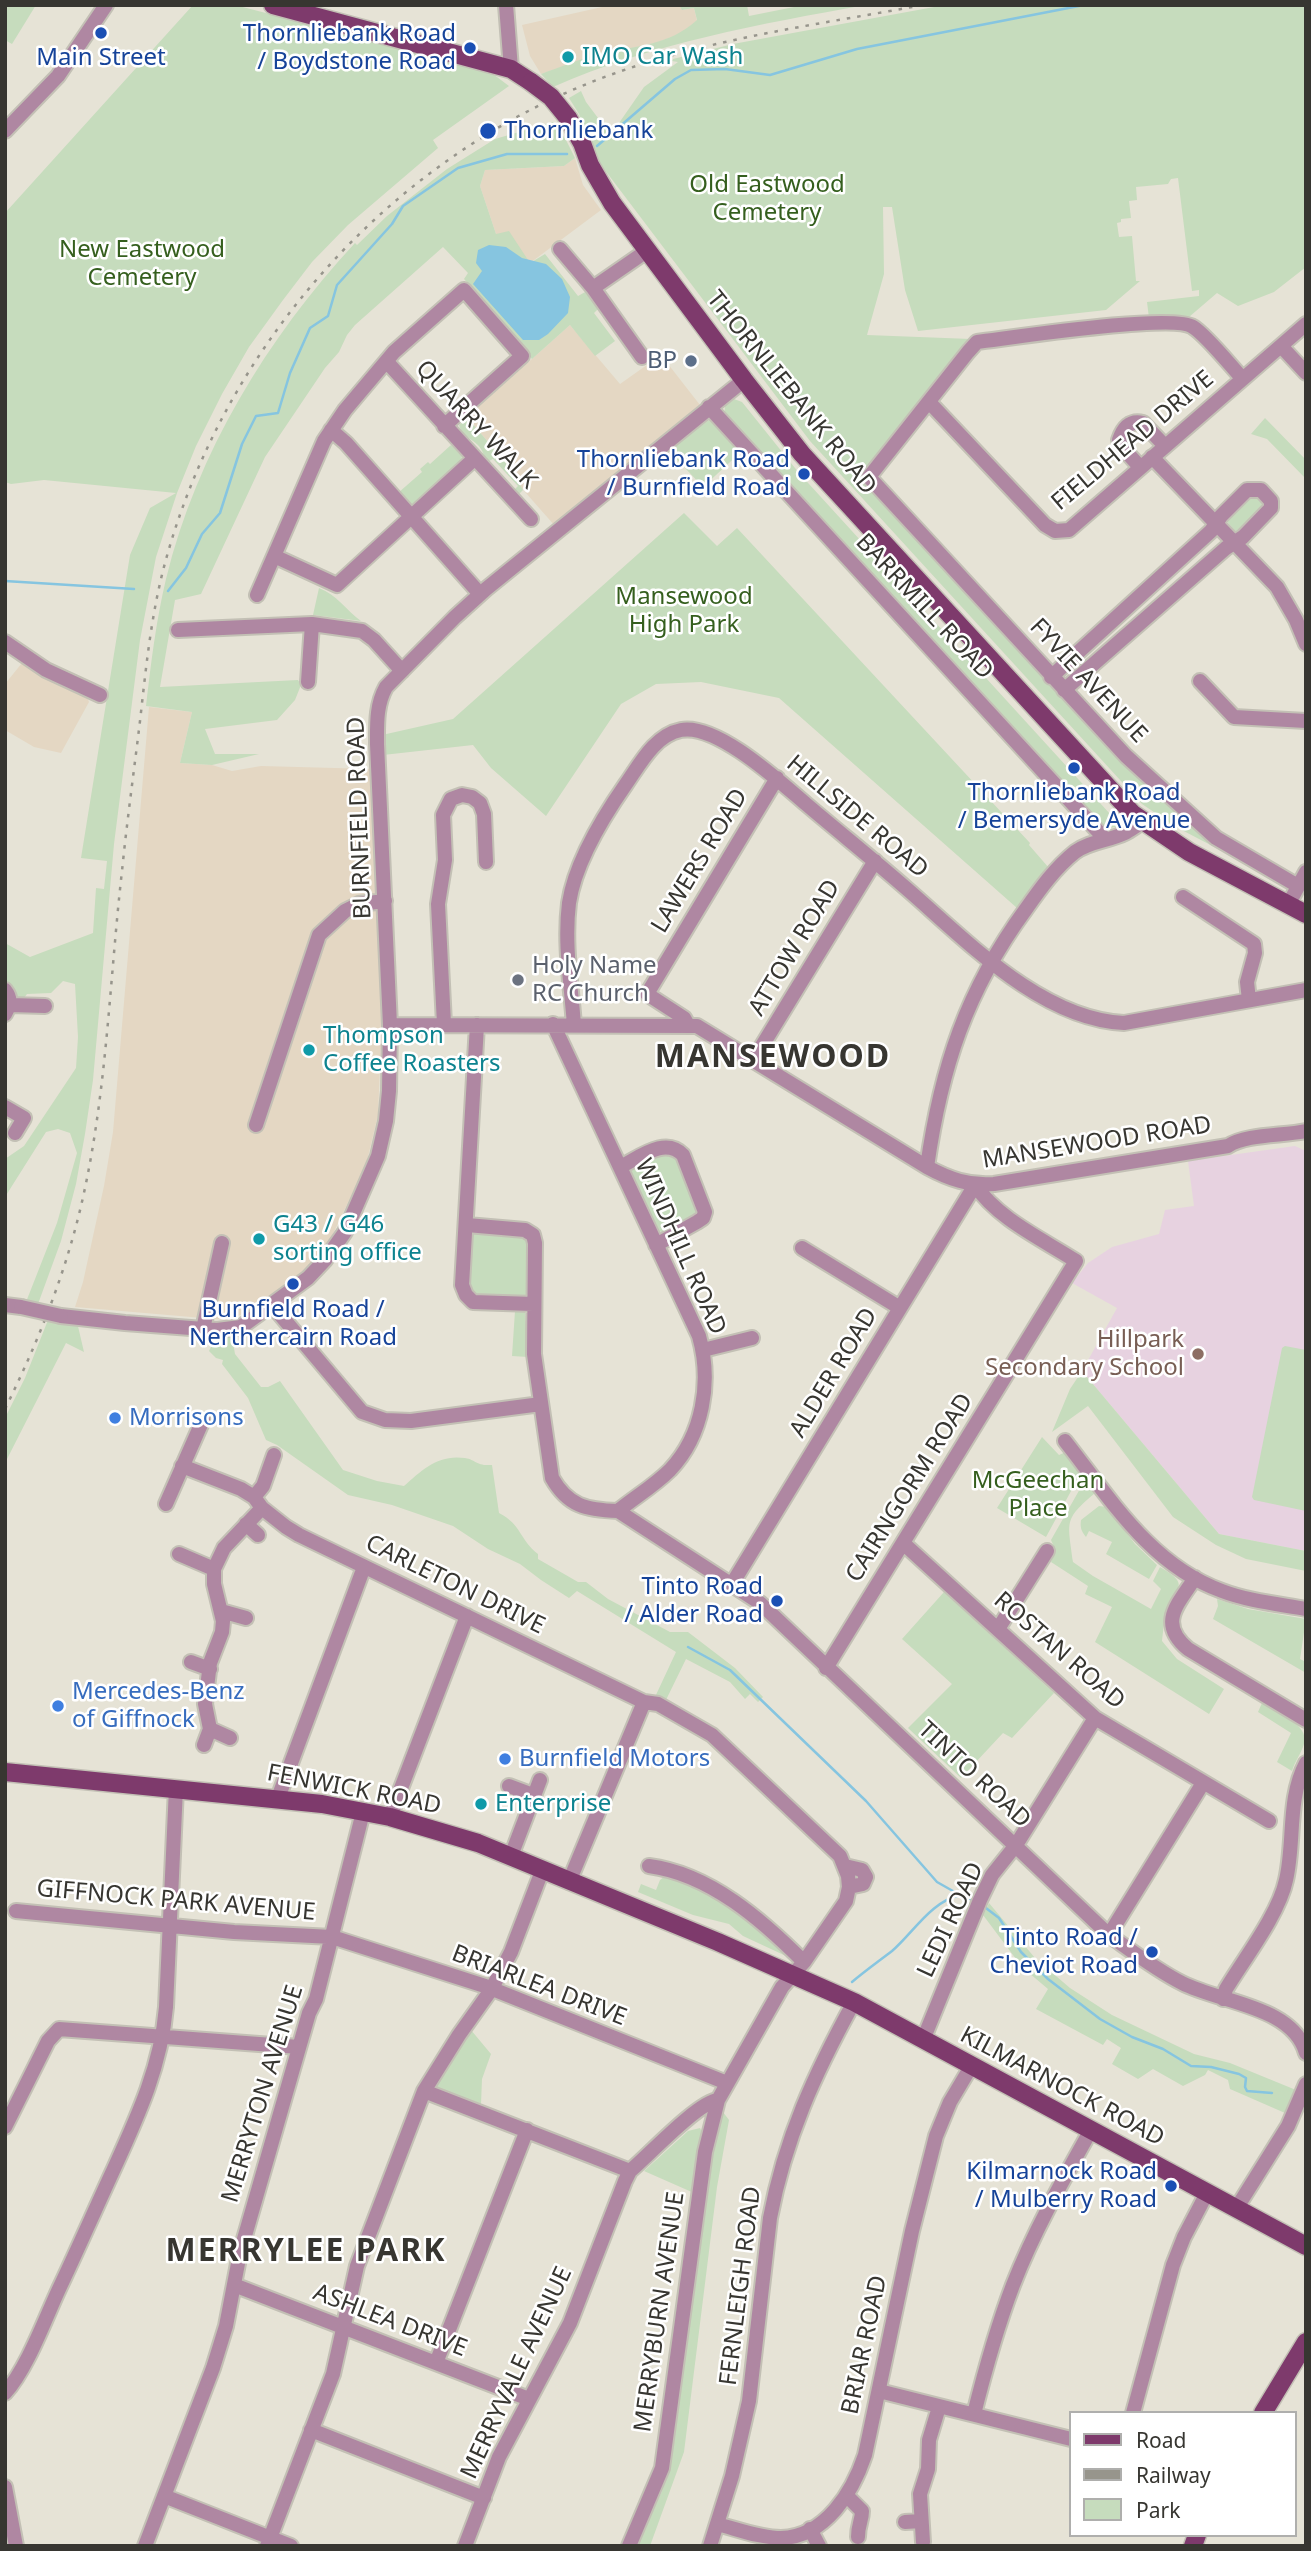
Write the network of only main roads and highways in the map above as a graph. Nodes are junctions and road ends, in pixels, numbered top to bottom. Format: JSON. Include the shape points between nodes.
{"nodes":[{"id":1,"x":272,"y":5,"type":"edge"},
{"id":2,"x":291,"y":8,"type":"edge"},
{"id":3,"x":1306,"y":914,"type":"edge"},
{"id":4,"x":5,"y":1772,"type":"edge"},
{"id":5,"x":798,"y":1969,"type":"joint"},
{"id":6,"x":1306,"y":2246,"type":"edge"},
{"id":7,"x":1306,"y":2342,"type":"edge"},
{"id":8,"x":1264,"y":2411,"type":"edge"}],
"edges":[{"from":1,"to":2,"type":"main road"},
{"from":2,"to":3,"type":"main road","name":"THORNLIEBANK ROAD","bridge":true,"via":[[511,69],[551,97],[568,118],[600,183],[802,454],[1133,814],[1189,852]]},
{"from":4,"to":5,"type":"main road","name":"FENWICK ROAD","via":[[278,1798],[390,1817],[511,1856],[705,1937]]},
{"from":5,"to":6,"type":"main road","name":"KILMARNOCK ROAD"},
{"from":7,"to":8,"type":"main road"}]}
